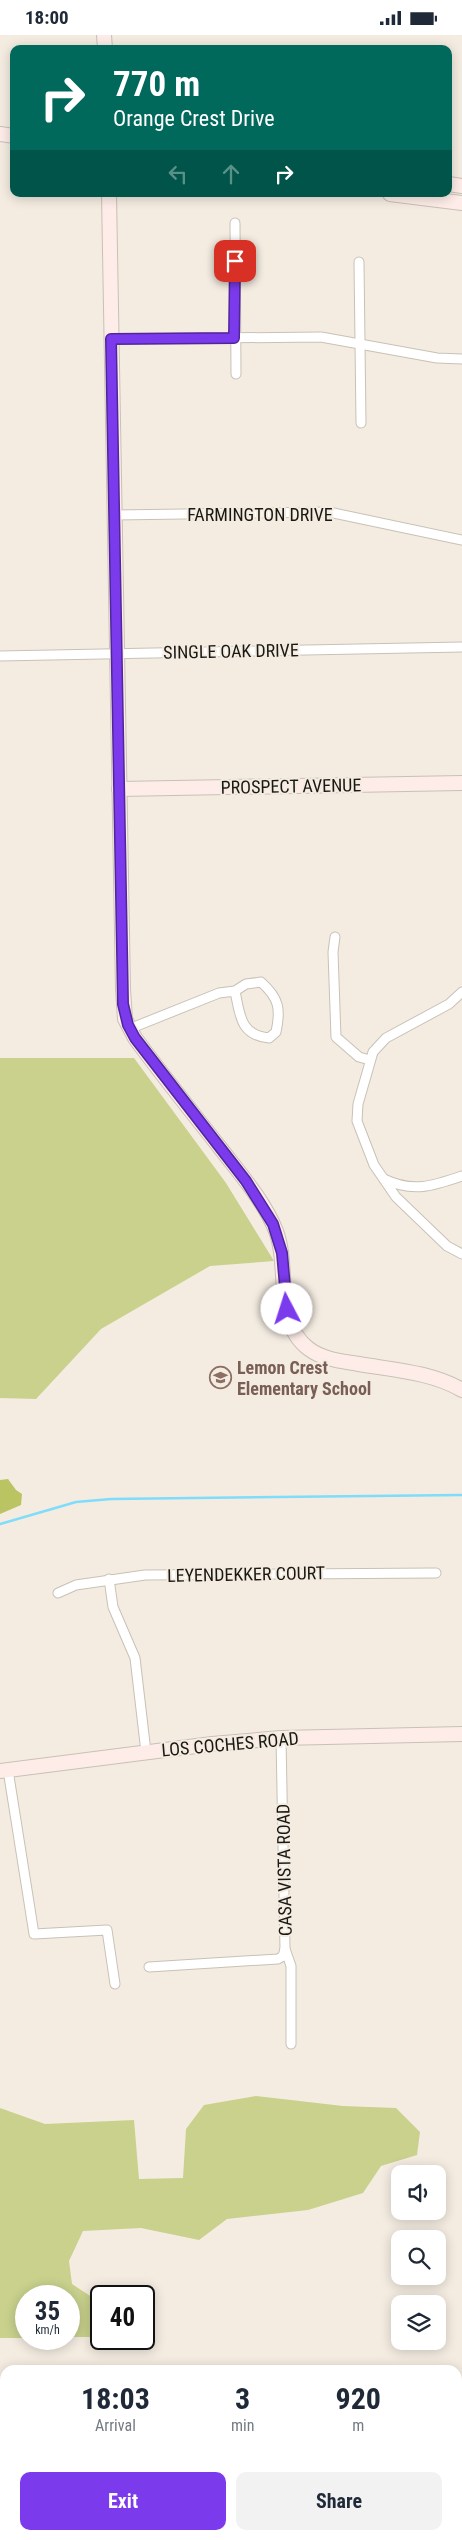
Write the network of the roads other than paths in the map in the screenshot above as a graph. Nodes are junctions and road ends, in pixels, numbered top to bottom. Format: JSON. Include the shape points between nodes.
{"nodes":[{"id":1,"x":109,"y":197,"type":"edge"},
{"id":2,"x":414,"y":197,"type":"edge"},
{"id":3,"x":462,"y":203,"type":"edge"},
{"id":4,"x":236,"y":223,"type":"dead end"},
{"id":5,"x":359,"y":262,"type":"dead end"},
{"id":6,"x":234,"y":338,"type":"junction"},
{"id":7,"x":111,"y":339,"type":"junction"},
{"id":8,"x":360,"y":343,"type":"junction"},
{"id":9,"x":462,"y":359,"type":"edge"},
{"id":10,"x":236,"y":374,"type":"dead end"},
{"id":11,"x":360,"y":423,"type":"dead end"},
{"id":12,"x":114,"y":515,"type":"junction"},
{"id":13,"x":462,"y":541,"type":"edge"},
{"id":14,"x":462,"y":647,"type":"edge"},
{"id":15,"x":117,"y":653,"type":"junction"},
{"id":16,"x":0,"y":656,"type":"edge"},
{"id":17,"x":462,"y":783,"type":"edge"},
{"id":18,"x":119,"y":789,"type":"junction"},
{"id":19,"x":335,"y":937,"type":"dead end"},
{"id":20,"x":235,"y":991,"type":"junction"},
{"id":21,"x":462,"y":992,"type":"edge"},
{"id":22,"x":129,"y":1029,"type":"junction"},
{"id":23,"x":370,"y":1059,"type":"junction"},
{"id":24,"x":462,"y":1176,"type":"edge"},
{"id":25,"x":382,"y":1177,"type":"junction"},
{"id":26,"x":462,"y":1253,"type":"edge"},
{"id":27,"x":462,"y":1389,"type":"edge"},
{"id":28,"x":436,"y":1573,"type":"dead end"},
{"id":29,"x":109,"y":1579,"type":"junction"},
{"id":30,"x":58,"y":1593,"type":"dead end"},
{"id":31,"x":462,"y":1734,"type":"edge"},
{"id":32,"x":282,"y":1738,"type":"junction"},
{"id":33,"x":146,"y":1752,"type":"junction"},
{"id":34,"x":4,"y":1770,"type":"edge"},
{"id":35,"x":285,"y":1949,"type":"junction"},
{"id":36,"x":149,"y":1967,"type":"dead end"},
{"id":37,"x":115,"y":1984,"type":"dead end"},
{"id":38,"x":292,"y":2044,"type":"dead end"}],
"edges":[{"from":1,"to":7,"type":"street"},
{"from":2,"to":3,"type":"street"},
{"from":4,"to":6,"type":"street"},
{"from":5,"to":8,"type":"street"},
{"from":6,"to":7,"type":"street"},
{"from":6,"to":8,"type":"street","via":[[321,337]]},
{"from":6,"to":10,"type":"street"},
{"from":7,"to":12,"type":"street"},
{"from":8,"to":9,"type":"street","via":[[437,358]]},
{"from":8,"to":11,"type":"street"},
{"from":12,"to":13,"type":"street","name":"FARMINGTON DRIVE","via":[[329,512]]},
{"from":12,"to":15,"type":"street"},
{"from":14,"to":15,"type":"street","name":"SINGLE OAK DRIVE"},
{"from":15,"to":16,"type":"street","name":"SINGLE OAK DRIVE"},
{"from":15,"to":18,"type":"street"},
{"from":17,"to":18,"type":"street","name":"PROSPECT AVENUE"},
{"from":18,"to":22,"type":"street","via":[[123,1004]]},
{"from":19,"to":23,"type":"street","via":[[336,1037],[359,1057]]},
{"from":20,"to":20,"type":"street","via":[[246,984],[261,982],[274,994],[278,1006],[276,1032],[269,1037],[258,1037],[248,1030],[242,1022]]},
{"from":20,"to":22,"type":"street","via":[[219,993]]},
{"from":21,"to":23,"type":"street","via":[[449,1004],[386,1038]]},
{"from":22,"to":27,"type":"street","via":[[246,1181],[273,1224],[282,1253],[288,1315],[293,1330],[303,1343],[330,1359],[427,1375]]},
{"from":23,"to":25,"type":"street","via":[[358,1104],[357,1121]]},
{"from":24,"to":25,"type":"street","via":[[414,1188],[400,1187]]},
{"from":25,"to":26,"type":"street","via":[[396,1197],[447,1246]]},
{"from":28,"to":29,"type":"street","name":"LEYENDEKKER COURT","via":[[145,1575]]},
{"from":29,"to":30,"type":"street","name":"LEYENDEKKER COURT","via":[[76,1585]]},
{"from":29,"to":33,"type":"street","via":[[113,1607],[135,1659]]},
{"from":31,"to":32,"type":"street","name":"LOS COCHES ROAD"},
{"from":32,"to":33,"type":"street","name":"LOS COCHES ROAD"},
{"from":32,"to":35,"type":"street","name":"CASA VISTA ROAD"},
{"from":33,"to":34,"type":"street","name":"LOS COCHES ROAD"},
{"from":34,"to":37,"type":"street","via":[[34,1934],[107,1930]]},
{"from":35,"to":36,"type":"street","name":"CASA VISTA ROAD","via":[[278,1959]]},
{"from":35,"to":38,"type":"street","via":[[291,1966]]}]}
